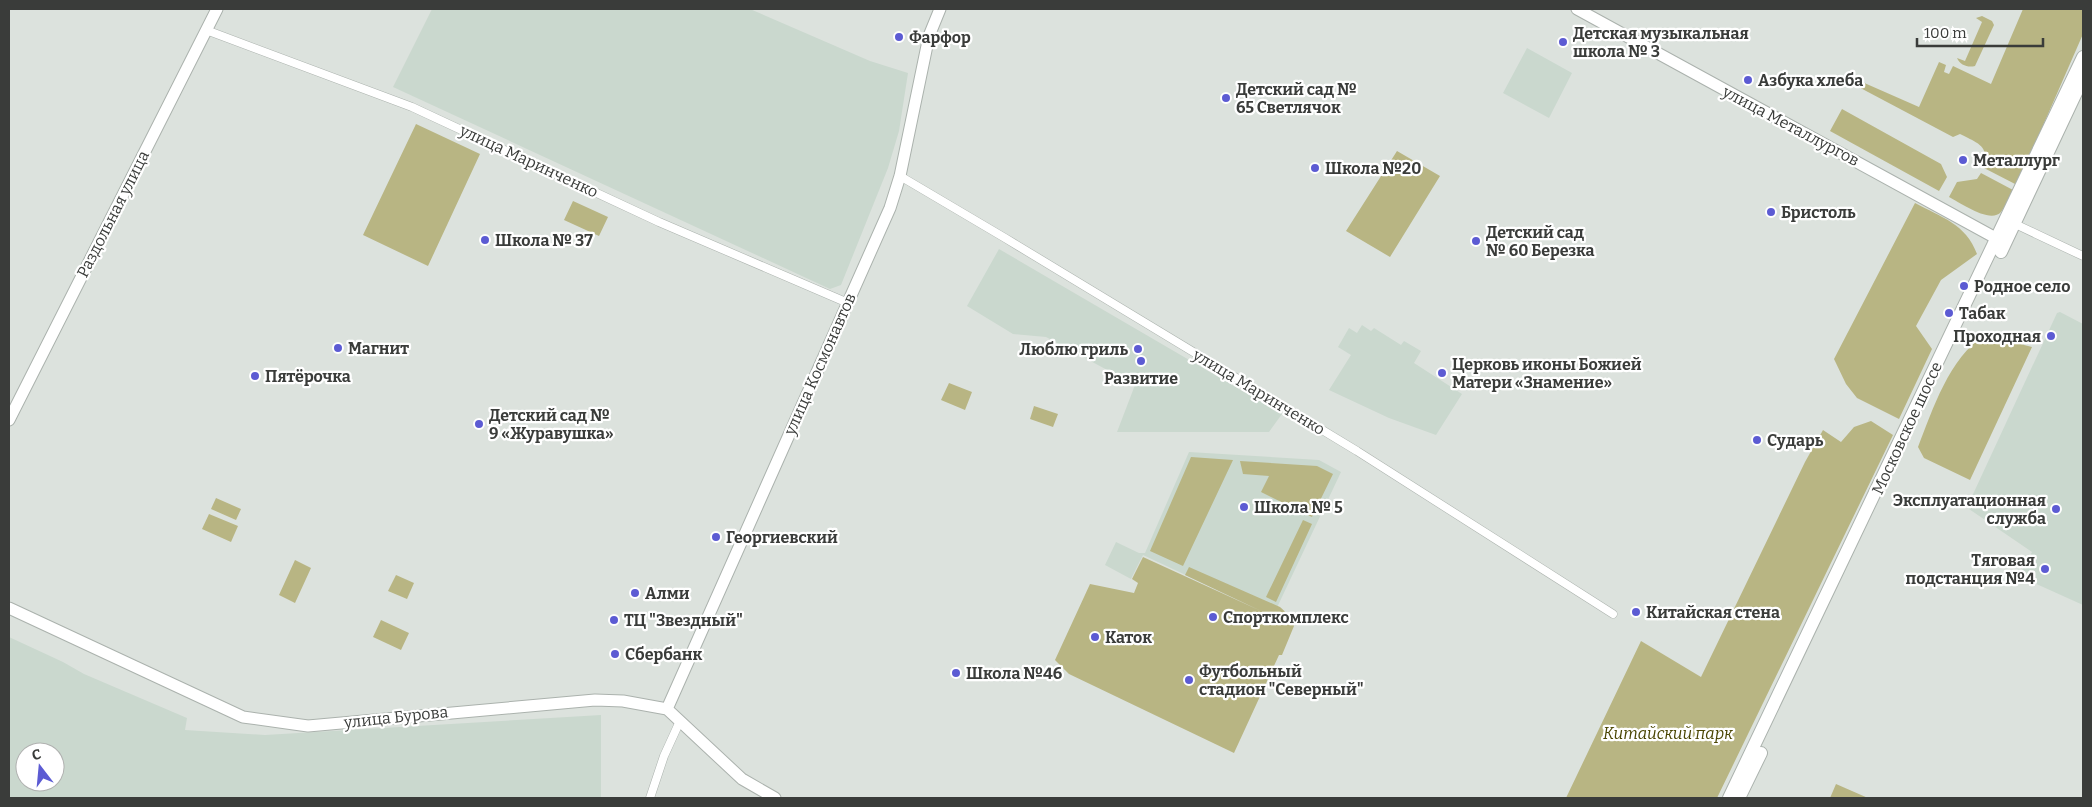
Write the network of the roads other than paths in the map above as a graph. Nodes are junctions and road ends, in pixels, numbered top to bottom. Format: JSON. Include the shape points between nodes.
{"nodes":[{"id":1,"x":217,"y":9,"type":"edge"},
{"id":2,"x":940,"y":9,"type":"edge"},
{"id":3,"x":1577,"y":9,"type":"edge"},
{"id":4,"x":206,"y":30,"type":"junction"},
{"id":5,"x":2083,"y":57,"type":"edge"},
{"id":6,"x":2083,"y":78,"type":"edge"},
{"id":7,"x":900,"y":176,"type":"junction"},
{"id":8,"x":2010,"y":222,"type":"junction"},
{"id":9,"x":2001,"y":241,"type":"junction"},
{"id":10,"x":2083,"y":256,"type":"edge"},
{"id":11,"x":848,"y":303,"type":"junction"},
{"id":12,"x":9,"y":420,"type":"edge"},
{"id":13,"x":9,"y":608,"type":"edge"},
{"id":14,"x":1613,"y":614,"type":"dead end"},
{"id":15,"x":667,"y":709,"type":"junction"},
{"id":16,"x":680,"y":721,"type":"junction"},
{"id":17,"x":650,"y":798,"type":"edge"},
{"id":18,"x":775,"y":798,"type":"edge"},
{"id":19,"x":1730,"y":798,"type":"edge"},
{"id":20,"x":1740,"y":798,"type":"edge"}],
"edges":[{"from":1,"to":4,"type":"main road","name":"Раздольная улица"},
{"from":2,"to":7,"type":"main road","name":"улица Космонавтов","via":[[929,36]]},
{"from":3,"to":9,"type":"main road","name":"улица Металлургов"},
{"from":4,"to":11,"type":"street","name":"улица Маринченко","via":[[412,107],[659,222]]},
{"from":4,"to":12,"type":"main road","name":"Раздольная улица"},
{"from":5,"to":8,"type":"main road","name":"Московское шоссе"},
{"from":6,"to":8,"type":"main road","name":"Московское шоссе"},
{"from":7,"to":11,"type":"main road","name":"улица Космонавтов","via":[[890,208]]},
{"from":7,"to":14,"type":"street","name":"улица Маринченко","via":[[1357,451]]},
{"from":8,"to":9,"type":"main road","name":"Московское шоссе"},
{"from":8,"to":10,"type":"street"},
{"from":9,"to":19,"type":"main road","name":"Московское шоссе"},
{"from":9,"to":20,"type":"main road","name":"Московское шоссе"},
{"from":11,"to":15,"type":"main road","name":"улица Космонавтов"},
{"from":13,"to":15,"type":"main road","name":"улица Бурова","via":[[243,717],[308,726],[595,700],[622,700]]},
{"from":15,"to":16,"type":"main road"},
{"from":16,"to":17,"type":"street"},
{"from":16,"to":18,"type":"main road","via":[[742,779]]}]}
